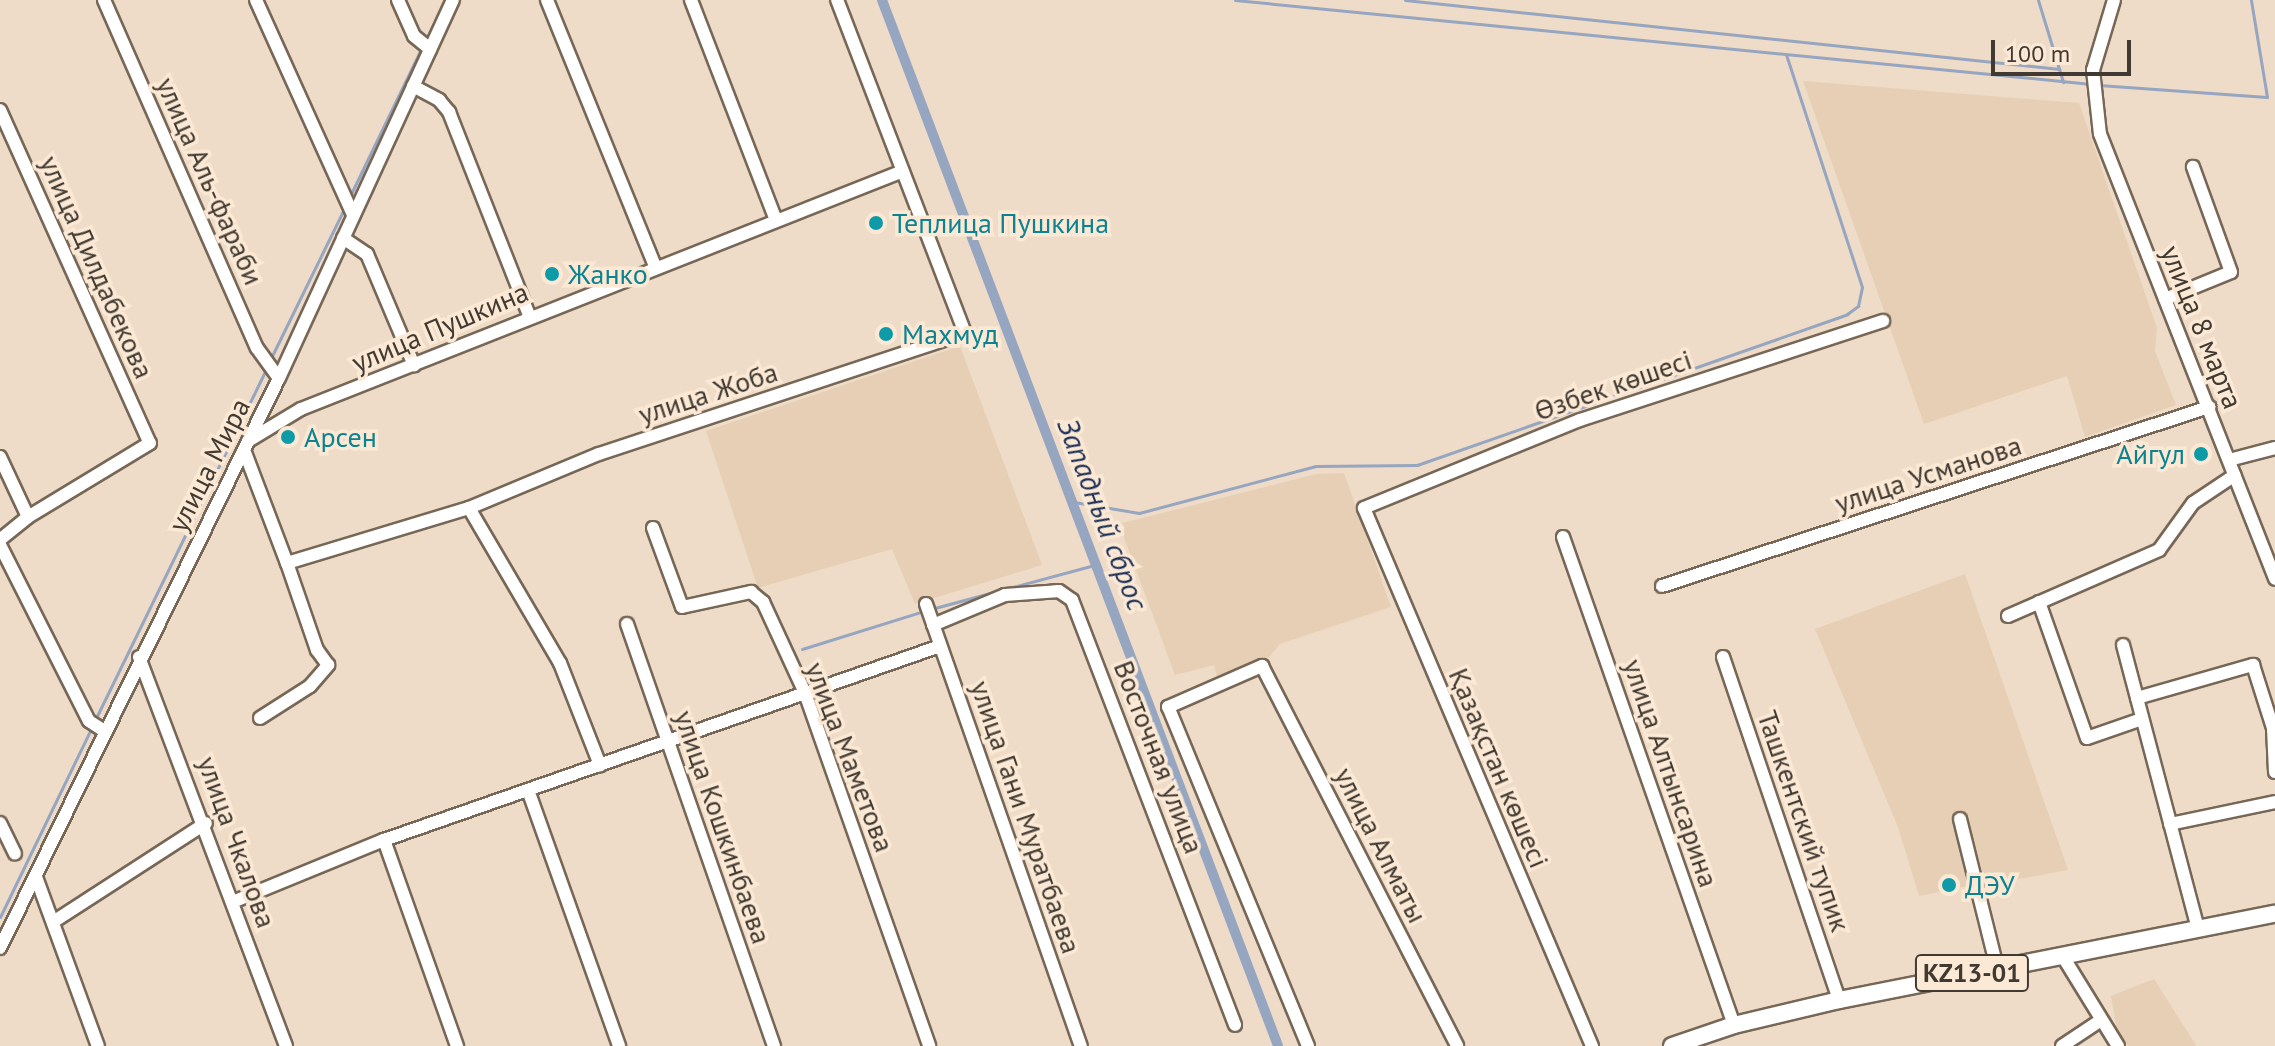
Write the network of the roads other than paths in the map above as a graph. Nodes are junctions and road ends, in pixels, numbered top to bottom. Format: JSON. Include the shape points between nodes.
{"nodes":[{"id":1,"x":104,"y":0,"type":"edge"},
{"id":2,"x":256,"y":0,"type":"edge"},
{"id":3,"x":398,"y":0,"type":"edge"},
{"id":4,"x":453,"y":0,"type":"edge"},
{"id":5,"x":547,"y":0,"type":"edge"},
{"id":6,"x":691,"y":0,"type":"edge"},
{"id":7,"x":837,"y":0,"type":"edge"},
{"id":8,"x":2114,"y":0,"type":"edge"},
{"id":9,"x":430,"y":49,"type":"junction"},
{"id":10,"x":413,"y":86,"type":"junction"},
{"id":11,"x":0,"y":110,"type":"edge"},
{"id":12,"x":2193,"y":167,"type":"dead end"},
{"id":13,"x":903,"y":171,"type":"junction"},
{"id":14,"x":353,"y":215,"type":"junction"},
{"id":15,"x":775,"y":218,"type":"junction"},
{"id":16,"x":343,"y":238,"type":"junction"},
{"id":17,"x":655,"y":266,"type":"junction"},
{"id":18,"x":2165,"y":299,"type":"junction"},
{"id":19,"x":529,"y":315,"type":"junction"},
{"id":20,"x":1883,"y":321,"type":"dead end"},
{"id":21,"x":414,"y":365,"type":"junction"},
{"id":22,"x":279,"y":378,"type":"junction"},
{"id":23,"x":2209,"y":407,"type":"junction"},
{"id":24,"x":246,"y":445,"type":"junction"},
{"id":25,"x":2275,"y":448,"type":"edge"},
{"id":26,"x":0,"y":457,"type":"edge"},
{"id":27,"x":2229,"y":460,"type":"junction"},
{"id":28,"x":2235,"y":475,"type":"junction"},
{"id":29,"x":469,"y":508,"type":"junction"},
{"id":30,"x":1364,"y":508,"type":"joint"},
{"id":31,"x":28,"y":517,"type":"junction"},
{"id":32,"x":653,"y":528,"type":"dead end"},
{"id":33,"x":1563,"y":537,"type":"dead end"},
{"id":34,"x":0,"y":543,"type":"edge"},
{"id":35,"x":287,"y":563,"type":"junction"},
{"id":36,"x":2275,"y":579,"type":"edge"},
{"id":37,"x":1662,"y":586,"type":"dead end"},
{"id":38,"x":2039,"y":602,"type":"junction"},
{"id":39,"x":926,"y":604,"type":"dead end"},
{"id":40,"x":2008,"y":616,"type":"dead end"},
{"id":41,"x":627,"y":624,"type":"dead end"},
{"id":42,"x":933,"y":625,"type":"junction"},
{"id":43,"x":2123,"y":645,"type":"dead end"},
{"id":44,"x":940,"y":646,"type":"junction"},
{"id":45,"x":139,"y":657,"type":"junction"},
{"id":46,"x":1723,"y":657,"type":"dead end"},
{"id":47,"x":1262,"y":666,"type":"joint"},
{"id":48,"x":805,"y":693,"type":"junction"},
{"id":49,"x":2137,"y":698,"type":"junction"},
{"id":50,"x":260,"y":718,"type":"dead end"},
{"id":51,"x":2142,"y":719,"type":"junction"},
{"id":52,"x":106,"y":732,"type":"junction"},
{"id":53,"x":667,"y":741,"type":"junction"},
{"id":54,"x":600,"y":765,"type":"junction"},
{"id":55,"x":2275,"y":772,"type":"edge"},
{"id":56,"x":528,"y":790,"type":"junction"},
{"id":57,"x":2275,"y":802,"type":"edge"},
{"id":58,"x":1960,"y":819,"type":"dead end"},
{"id":59,"x":0,"y":823,"type":"edge"},
{"id":60,"x":206,"y":823,"type":"junction"},
{"id":61,"x":2170,"y":824,"type":"junction"},
{"id":62,"x":384,"y":840,"type":"junction"},
{"id":63,"x":15,"y":854,"type":"dead end"},
{"id":64,"x":36,"y":877,"type":"junction"},
{"id":65,"x":235,"y":901,"type":"junction"},
{"id":66,"x":2275,"y":914,"type":"edge"},
{"id":67,"x":53,"y":922,"type":"junction"},
{"id":68,"x":2198,"y":928,"type":"junction"},
{"id":69,"x":0,"y":948,"type":"edge"},
{"id":70,"x":2062,"y":955,"type":"junction"},
{"id":71,"x":1997,"y":967,"type":"junction"},
{"id":72,"x":1839,"y":1000,"type":"junction"},
{"id":73,"x":2101,"y":1020,"type":"junction"},
{"id":74,"x":1235,"y":1025,"type":"dead end"},
{"id":75,"x":1734,"y":1025,"type":"junction"},
{"id":76,"x":98,"y":1046,"type":"edge"},
{"id":77,"x":286,"y":1046,"type":"edge"},
{"id":78,"x":457,"y":1046,"type":"edge"},
{"id":79,"x":619,"y":1046,"type":"edge"},
{"id":80,"x":774,"y":1046,"type":"edge"},
{"id":81,"x":929,"y":1046,"type":"edge"},
{"id":82,"x":1081,"y":1046,"type":"edge"},
{"id":83,"x":1308,"y":1046,"type":"edge"},
{"id":84,"x":1457,"y":1046,"type":"edge"},
{"id":85,"x":1592,"y":1046,"type":"edge"},
{"id":86,"x":1672,"y":1046,"type":"edge"},
{"id":87,"x":2062,"y":1046,"type":"edge"},
{"id":88,"x":2118,"y":1046,"type":"edge"}],
"edges":[{"from":1,"to":22,"type":"street","name":"улица Аль-фараби","via":[[257,348]]},
{"from":2,"to":14,"type":"street"},
{"from":3,"to":9,"type":"street","via":[[414,36]]},
{"from":4,"to":9,"type":"street","name":"улица Мира"},
{"from":5,"to":17,"type":"street"},
{"from":6,"to":15,"type":"street"},
{"from":7,"to":13,"type":"street"},
{"from":8,"to":18,"type":"street","name":"улица 8 марта","via":[[2097,49],[2091,92],[2115,178]]},
{"from":9,"to":10,"type":"street","name":"улица Мира"},
{"from":10,"to":14,"type":"street","name":"улица Мира"},
{"from":10,"to":19,"type":"street","via":[[449,112]]},
{"from":11,"to":31,"type":"street","name":"улица Дилдабекова","via":[[150,443]]},
{"from":12,"to":18,"type":"street","via":[[2231,272]]},
{"from":13,"to":15,"type":"street","name":"улица Пушкина"},
{"from":13,"to":29,"type":"street","name":"улица Жоба","via":[[965,333],[599,454]]},
{"from":14,"to":16,"type":"street","name":"улица Мира"},
{"from":15,"to":17,"type":"street","name":"улица Пушкина"},
{"from":16,"to":21,"type":"street","via":[[367,254]]},
{"from":16,"to":22,"type":"street","name":"улица Мира"},
{"from":17,"to":19,"type":"street","name":"улица Пушкина"},
{"from":18,"to":23,"type":"street","name":"улица 8 марта"},
{"from":19,"to":21,"type":"street","name":"улица Пушкина"},
{"from":20,"to":30,"type":"street","name":"Өзбек көшесі","via":[[1580,420]]},
{"from":21,"to":24,"type":"street","name":"улица Пушкина","via":[[301,409]]},
{"from":22,"to":24,"type":"street","name":"улица Мира"},
{"from":23,"to":27,"type":"street","name":"улица 8 марта"},
{"from":23,"to":37,"type":"street","name":"улица Усманова"},
{"from":24,"to":35,"type":"street"},
{"from":24,"to":45,"type":"street","name":"улица Мира"},
{"from":25,"to":27,"type":"street"},
{"from":26,"to":31,"type":"street"},
{"from":27,"to":28,"type":"street","name":"улица 8 марта"},
{"from":28,"to":36,"type":"street","name":"улица 8 марта"},
{"from":28,"to":38,"type":"street","via":[[2193,503],[2159,550]]},
{"from":29,"to":35,"type":"street","name":"улица Жоба"},
{"from":29,"to":54,"type":"street","via":[[560,663]]},
{"from":30,"to":85,"type":"street","name":"Қазақстан көшесі"},
{"from":31,"to":34,"type":"street"},
{"from":32,"to":48,"type":"street","name":"улица Маметова","via":[[682,607],[751,592],[763,602]]},
{"from":33,"to":75,"type":"street","name":"улица Алтынсарина"},
{"from":34,"to":52,"type":"street","via":[[89,721]]},
{"from":35,"to":50,"type":"street","via":[[317,650],[328,665],[310,686]]},
{"from":38,"to":40,"type":"street"},
{"from":38,"to":51,"type":"street","via":[[2087,738]]},
{"from":39,"to":42,"type":"street","name":"улица Гани Муратбаева"},
{"from":41,"to":53,"type":"street","name":"улица Кошкинбаева"},
{"from":42,"to":44,"type":"street","name":"улица Гани Муратбаева"},
{"from":42,"to":74,"type":"street","name":"Восточная улица","via":[[1005,595],[1059,591],[1072,600]]},
{"from":43,"to":49,"type":"street"},
{"from":44,"to":48,"type":"street"},
{"from":44,"to":82,"type":"street","name":"улица Гани Муратбаева"},
{"from":45,"to":52,"type":"street","name":"улица Мира"},
{"from":45,"to":60,"type":"street","name":"улица Чкалова"},
{"from":46,"to":72,"type":"street","name":"Ташкентский тупик"},
{"from":47,"to":83,"type":"street","name":"Восточная улица","via":[[1168,707]]},
{"from":47,"to":84,"type":"street","name":"улица Алматы"},
{"from":48,"to":53,"type":"street"},
{"from":48,"to":81,"type":"street","name":"улица Маметова"},
{"from":49,"to":51,"type":"street"},
{"from":49,"to":55,"type":"street","via":[[2253,665],[2273,728]]},
{"from":51,"to":61,"type":"street"},
{"from":52,"to":64,"type":"street","name":"улица Мира"},
{"from":53,"to":54,"type":"street"},
{"from":53,"to":80,"type":"street","name":"улица Кошкинбаева"},
{"from":54,"to":56,"type":"street"},
{"from":56,"to":62,"type":"street"},
{"from":56,"to":79,"type":"street"},
{"from":57,"to":61,"type":"street"},
{"from":58,"to":71,"type":"street"},
{"from":59,"to":63,"type":"street"},
{"from":60,"to":65,"type":"street","name":"улица Чкалова"},
{"from":60,"to":67,"type":"street"},
{"from":61,"to":68,"type":"street"},
{"from":62,"to":65,"type":"street"},
{"from":62,"to":78,"type":"street"},
{"from":64,"to":67,"type":"street"},
{"from":64,"to":69,"type":"street","name":"улица Мира"},
{"from":65,"to":77,"type":"street","name":"улица Чкалова"},
{"from":66,"to":68,"type":"main road","number":"KZ13-01"},
{"from":67,"to":76,"type":"street"},
{"from":68,"to":70,"type":"main road","number":"KZ13-01"},
{"from":70,"to":71,"type":"main road","number":"KZ13-01"},
{"from":70,"to":73,"type":"street"},
{"from":71,"to":72,"type":"main road","number":"KZ13-01"},
{"from":72,"to":75,"type":"main road","number":"KZ13-01"},
{"from":73,"to":87,"type":"street"},
{"from":73,"to":88,"type":"street"},
{"from":75,"to":86,"type":"main road","number":"KZ13-01"}]}
